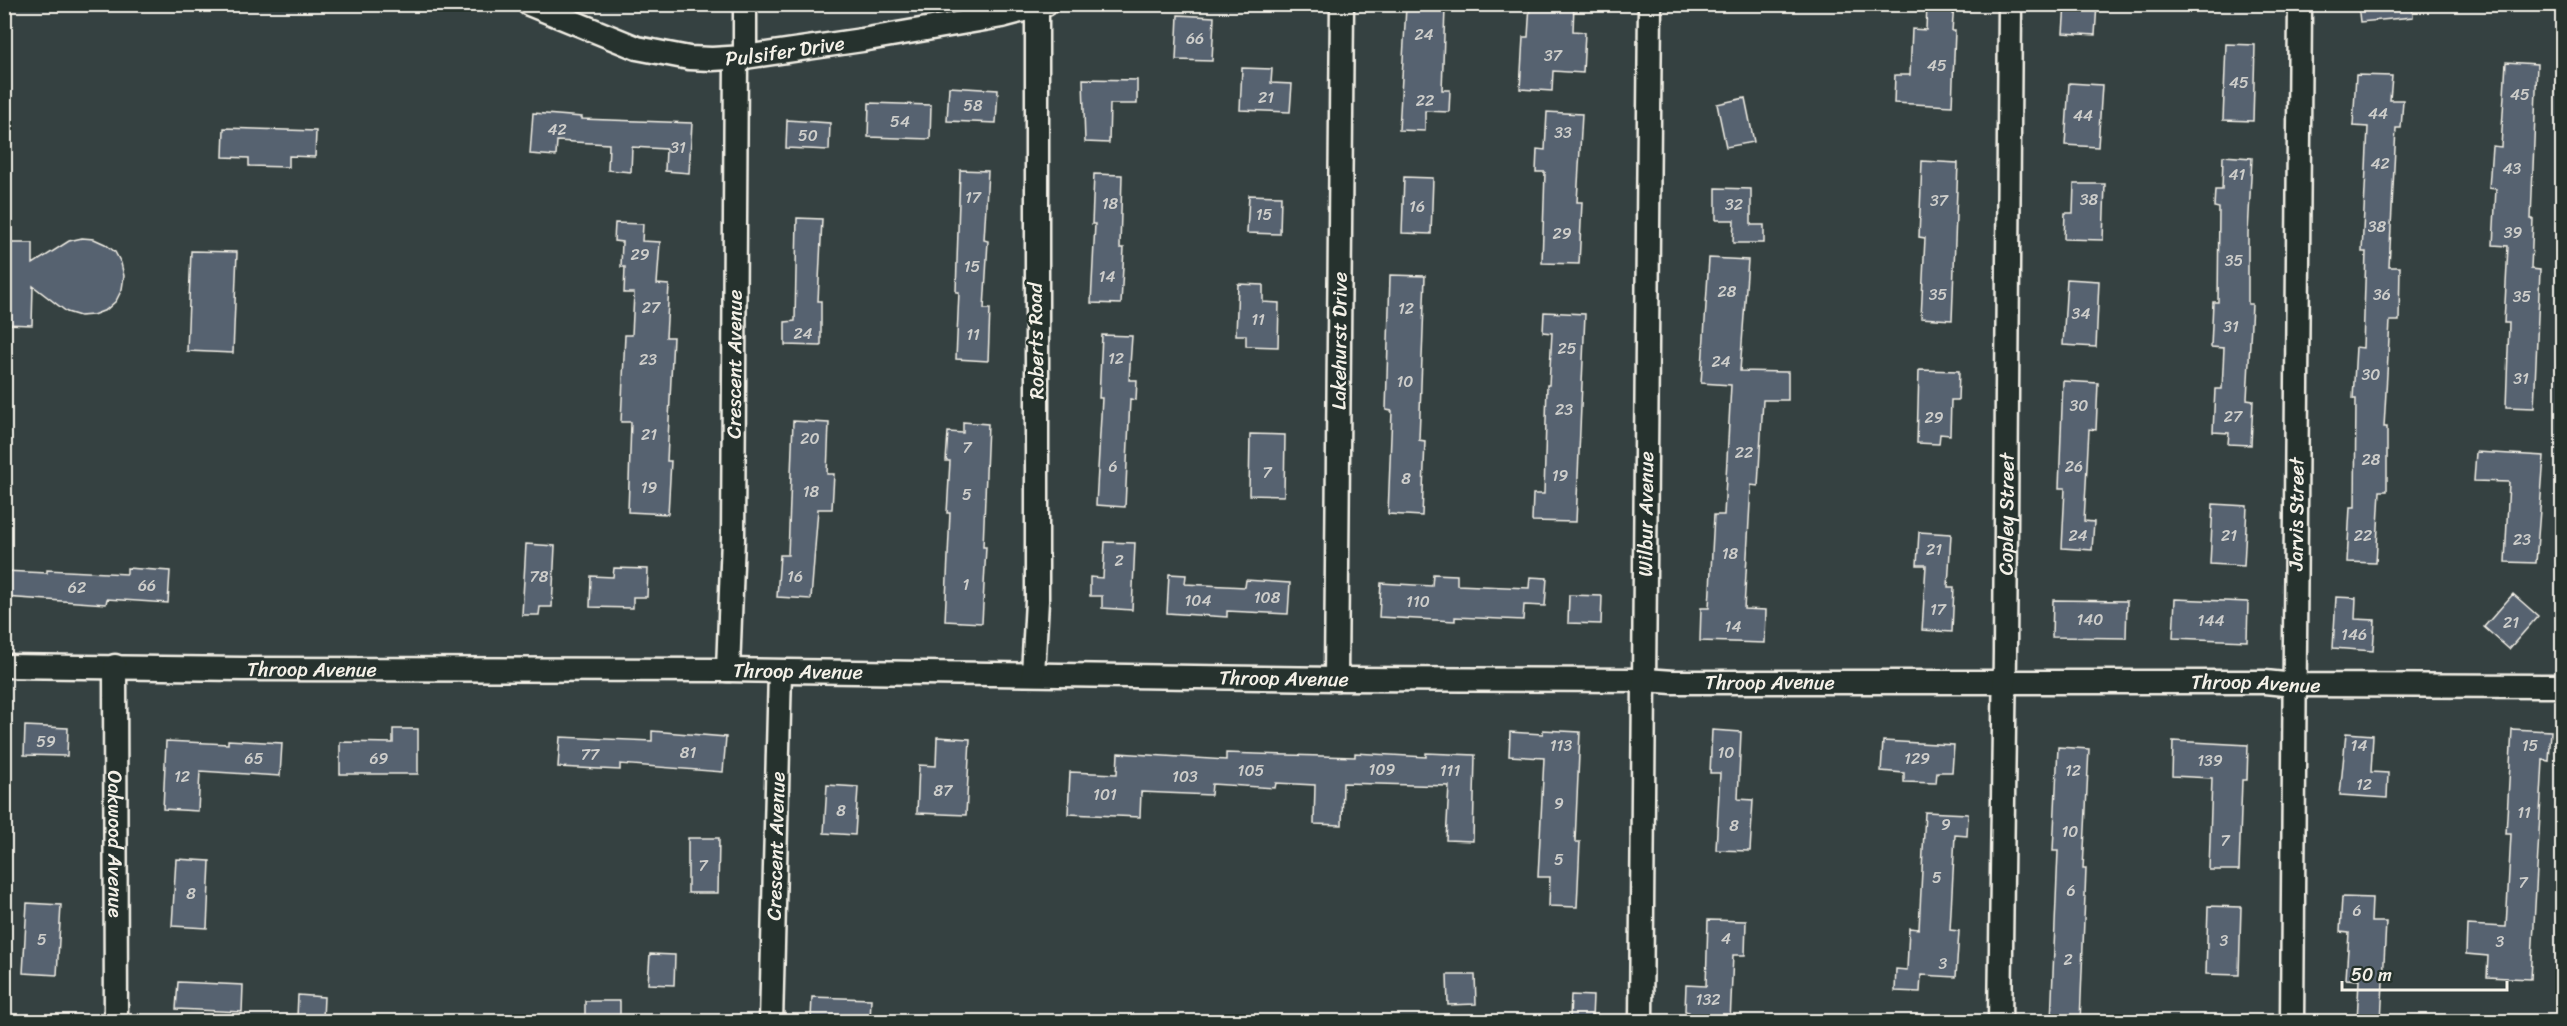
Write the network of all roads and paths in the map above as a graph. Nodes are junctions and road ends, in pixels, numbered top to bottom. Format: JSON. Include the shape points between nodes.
{"nodes":[{"id":1,"x":529,"y":4,"type":"edge"},
{"id":2,"x":744,"y":4,"type":"edge"},
{"id":3,"x":1342,"y":4,"type":"edge"},
{"id":4,"x":1650,"y":4,"type":"edge"},
{"id":5,"x":2010,"y":4,"type":"edge"},
{"id":6,"x":2300,"y":4,"type":"edge"},
{"id":7,"x":1041,"y":6,"type":"edge"},
{"id":8,"x":740,"y":58,"type":"junction"},
{"id":9,"x":4,"y":666,"type":"edge"},
{"id":10,"x":115,"y":666,"type":"junction"},
{"id":11,"x":728,"y":669,"type":"junction"},
{"id":12,"x":780,"y":672,"type":"junction"},
{"id":13,"x":1034,"y":674,"type":"junction"},
{"id":14,"x":1336,"y":679,"type":"junction"},
{"id":15,"x":1645,"y":680,"type":"junction"},
{"id":16,"x":2003,"y":682,"type":"junction"},
{"id":17,"x":2294,"y":685,"type":"junction"},
{"id":18,"x":2562,"y":686,"type":"edge"},
{"id":19,"x":116,"y":1022,"type":"edge"},
{"id":20,"x":771,"y":1022,"type":"edge"},
{"id":21,"x":1641,"y":1022,"type":"edge"},
{"id":22,"x":2000,"y":1022,"type":"edge"},
{"id":23,"x":2292,"y":1022,"type":"edge"}],
"edges":[{"from":1,"to":8,"type":"street","name":"Pulsifer Drive","via":[[637,48],[689,58]]},
{"from":2,"to":8,"type":"street","name":"Crescent Avenue"},
{"from":3,"to":14,"type":"street","name":"Lakehurst Drive"},
{"from":4,"to":15,"type":"street","name":"Wilbur Avenue"},
{"from":5,"to":16,"type":"street","name":"Copley Street"},
{"from":6,"to":17,"type":"street","name":"Jarvis Street"},
{"from":7,"to":8,"type":"street","name":"Pulsifer Drive","via":[[862,40]]},
{"from":7,"to":13,"type":"street","name":"Roberts Road"},
{"from":8,"to":11,"type":"street","name":"Crescent Avenue"},
{"from":9,"to":10,"type":"street","name":"Throop Avenue"},
{"from":10,"to":11,"type":"street","name":"Throop Avenue"},
{"from":10,"to":19,"type":"street","name":"Oakwood Avenue"},
{"from":11,"to":12,"type":"street","name":"Throop Avenue"},
{"from":12,"to":13,"type":"street","name":"Throop Avenue"},
{"from":12,"to":20,"type":"street","name":"Crescent Avenue"},
{"from":13,"to":14,"type":"street","name":"Throop Avenue"},
{"from":14,"to":15,"type":"street","name":"Throop Avenue"},
{"from":15,"to":16,"type":"street","name":"Throop Avenue"},
{"from":15,"to":21,"type":"street","name":"Wilbur Avenue"},
{"from":16,"to":17,"type":"street","name":"Throop Avenue"},
{"from":16,"to":22,"type":"street","name":"Copley Street"},
{"from":17,"to":18,"type":"street","name":"Throop Avenue"},
{"from":17,"to":23,"type":"street","name":"Jarvis Street"}]}
